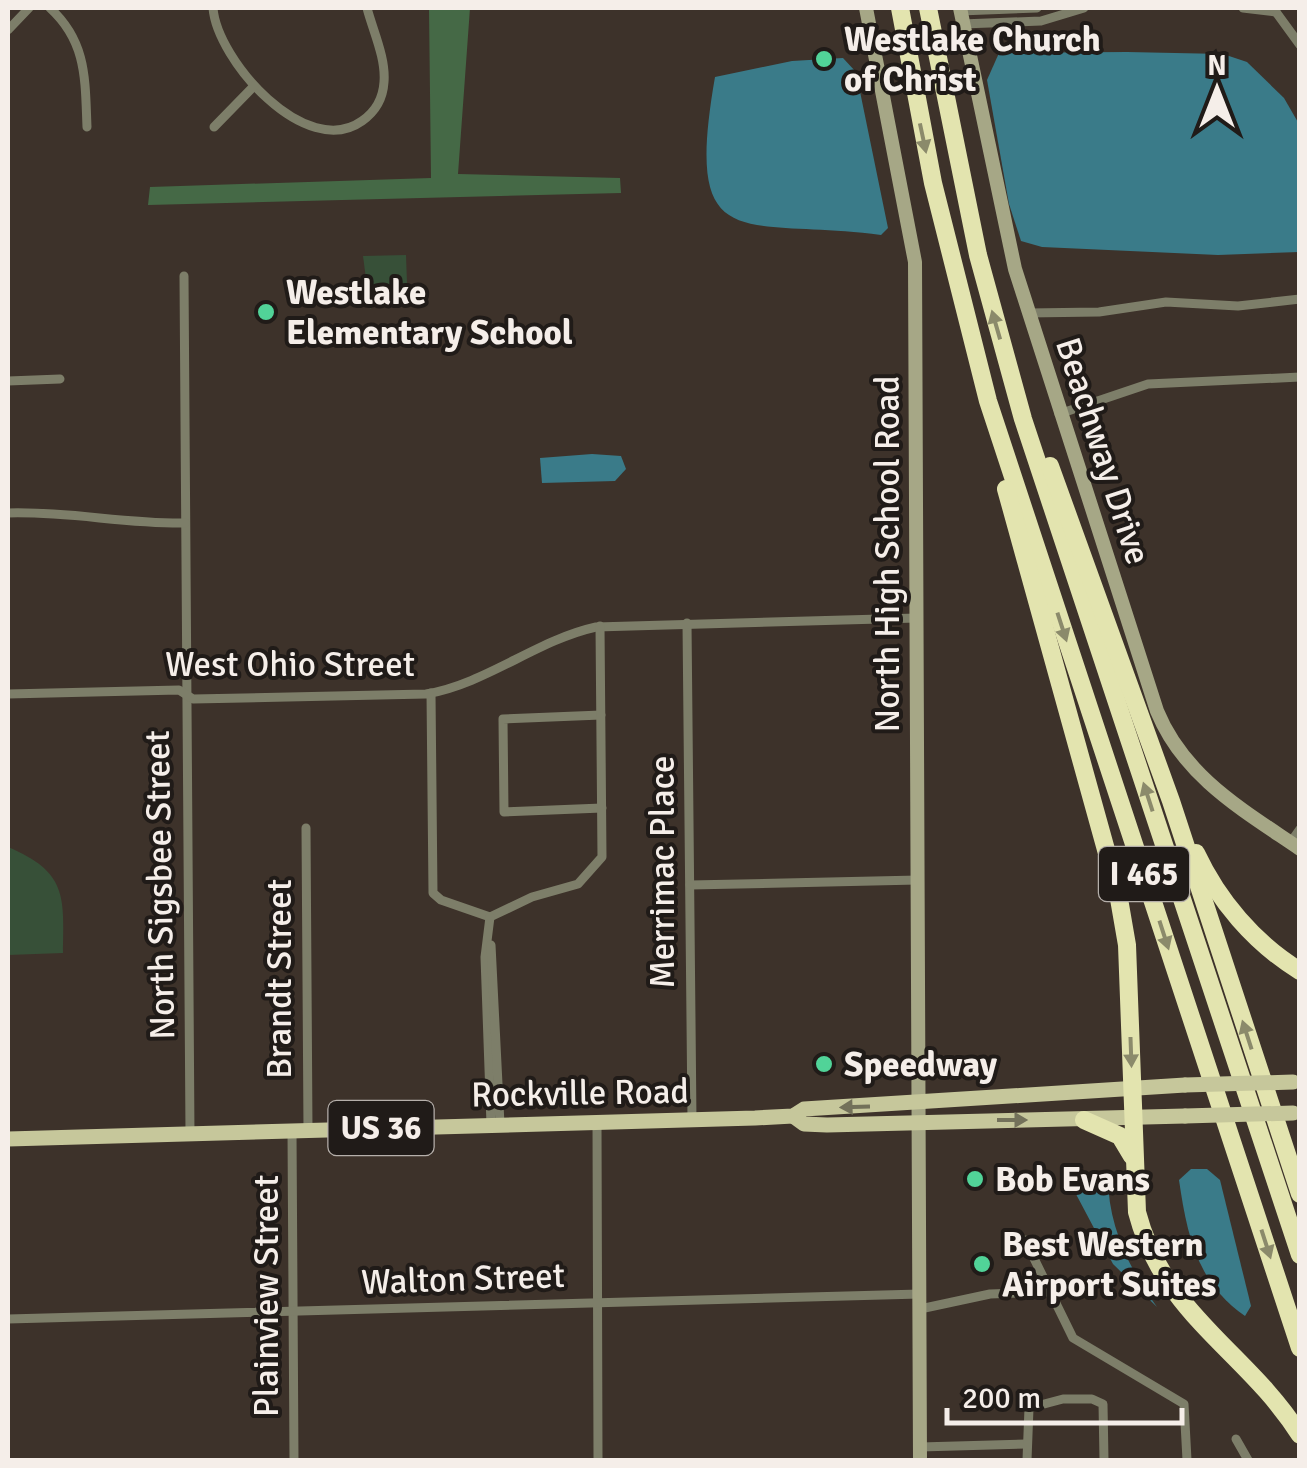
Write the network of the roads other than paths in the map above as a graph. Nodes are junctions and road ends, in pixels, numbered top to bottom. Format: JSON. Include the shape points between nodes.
{"nodes":[{"id":1,"x":28,"y":8,"type":"edge"},
{"id":2,"x":50,"y":8,"type":"edge"},
{"id":3,"x":213,"y":8,"type":"edge"},
{"id":4,"x":367,"y":8,"type":"edge"},
{"id":5,"x":866,"y":8,"type":"edge"},
{"id":6,"x":900,"y":8,"type":"edge"},
{"id":7,"x":928,"y":8,"type":"edge"},
{"id":8,"x":996,"y":8,"type":"edge"},
{"id":9,"x":1037,"y":8,"type":"edge"},
{"id":10,"x":1084,"y":8,"type":"edge"},
{"id":11,"x":1243,"y":8,"type":"edge"},
{"id":12,"x":1277,"y":9,"type":"edge"},
{"id":13,"x":960,"y":14,"type":"edge"},
{"id":14,"x":996,"y":22,"type":"junction"},
{"id":15,"x":8,"y":30,"type":"edge"},
{"id":16,"x":1300,"y":45,"type":"edge"},
{"id":17,"x":254,"y":86,"type":"junction"},
{"id":18,"x":87,"y":126,"type":"dead end"},
{"id":19,"x":214,"y":128,"type":"dead end"},
{"id":20,"x":184,"y":276,"type":"dead end"},
{"id":21,"x":1300,"y":299,"type":"edge"},
{"id":22,"x":1028,"y":314,"type":"junction"},
{"id":23,"x":1300,"y":377,"type":"edge"},
{"id":24,"x":60,"y":380,"type":"dead end"},
{"id":25,"x":8,"y":381,"type":"edge"},
{"id":26,"x":988,"y":401,"type":"junction"},
{"id":27,"x":1059,"y":414,"type":"junction"},
{"id":28,"x":1023,"y":419,"type":"junction"},
{"id":29,"x":8,"y":513,"type":"edge"},
{"id":30,"x":185,"y":523,"type":"junction"},
{"id":31,"x":917,"y":618,"type":"junction"},
{"id":32,"x":688,"y":623,"type":"junction"},
{"id":33,"x":600,"y":626,"type":"junction"},
{"id":34,"x":431,"y":693,"type":"junction"},
{"id":35,"x":8,"y":694,"type":"edge"},
{"id":36,"x":186,"y":694,"type":"junction"},
{"id":37,"x":601,"y":715,"type":"junction"},
{"id":38,"x":1172,"y":801,"type":"junction"},
{"id":39,"x":602,"y":808,"type":"junction"},
{"id":40,"x":306,"y":828,"type":"dead end"},
{"id":41,"x":1300,"y":828,"type":"edge"},
{"id":42,"x":1295,"y":846,"type":"edge"},
{"id":43,"x":918,"y":880,"type":"junction"},
{"id":44,"x":690,"y":885,"type":"junction"},
{"id":45,"x":490,"y":917,"type":"junction"},
{"id":46,"x":1300,"y":971,"type":"edge"},
{"id":47,"x":1296,"y":1082,"type":"edge"},
{"id":48,"x":1133,"y":1089,"type":"junction"},
{"id":49,"x":919,"y":1105,"type":"junction"},
{"id":50,"x":1296,"y":1112,"type":"edge"},
{"id":51,"x":794,"y":1116,"type":"junction"},
{"id":52,"x":1134,"y":1118,"type":"junction"},
{"id":53,"x":692,"y":1120,"type":"junction"},
{"id":54,"x":1084,"y":1120,"type":"junction"},
{"id":55,"x":597,"y":1122,"type":"junction"},
{"id":56,"x":920,"y":1122,"type":"junction"},
{"id":57,"x":496,"y":1124,"type":"junction"},
{"id":58,"x":300,"y":1130,"type":"junction"},
{"id":59,"x":190,"y":1134,"type":"junction"},
{"id":60,"x":8,"y":1138,"type":"edge"},
{"id":61,"x":1136,"y":1166,"type":"junction"},
{"id":62,"x":1300,"y":1194,"type":"edge"},
{"id":63,"x":1025,"y":1240,"type":"dead end"},
{"id":64,"x":1300,"y":1255,"type":"edge"},
{"id":65,"x":1048,"y":1292,"type":"junction"},
{"id":66,"x":920,"y":1301,"type":"junction"},
{"id":67,"x":598,"y":1303,"type":"junction"},
{"id":68,"x":294,"y":1312,"type":"junction"},
{"id":69,"x":8,"y":1320,"type":"edge"},
{"id":70,"x":1300,"y":1348,"type":"edge"},
{"id":71,"x":1300,"y":1434,"type":"edge"},
{"id":72,"x":1236,"y":1439,"type":"dead end"},
{"id":73,"x":1026,"y":1444,"type":"junction"},
{"id":74,"x":920,"y":1454,"type":"edge"},
{"id":75,"x":294,"y":1460,"type":"edge"},
{"id":76,"x":598,"y":1460,"type":"edge"},
{"id":77,"x":1025,"y":1460,"type":"edge"},
{"id":78,"x":1104,"y":1460,"type":"edge"},
{"id":79,"x":1187,"y":1460,"type":"edge"},
{"id":80,"x":1248,"y":1460,"type":"edge"}],
"edges":[{"from":1,"to":15,"type":"street"},
{"from":2,"to":18,"type":"street","via":[[82,50]]},
{"from":3,"to":17,"type":"street","via":[[223,46]]},
{"from":4,"to":17,"type":"street","via":[[384,78],[364,120],[346,129],[314,128]]},
{"from":5,"to":31,"type":"street","name":"North High School Road","via":[[915,262]]},
{"from":6,"to":26,"type":"highway","number":"I 465","one_way":true,"via":[[936,196]]},
{"from":28,"to":7,"type":"highway","number":"I 465","one_way":true,"via":[[974,240]]},
{"from":8,"to":9,"type":"street"},
{"from":8,"to":13,"type":"street"},
{"from":8,"to":14,"type":"street"},
{"from":10,"to":14,"type":"street","via":[[1041,21]]},
{"from":11,"to":12,"type":"street"},
{"from":12,"to":16,"type":"street"},
{"from":13,"to":14,"type":"street"},
{"from":13,"to":22,"type":"street","name":"Beachway Drive"},
{"from":17,"to":19,"type":"street"},
{"from":20,"to":30,"type":"street","name":"North Sigsbee Street"},
{"from":21,"to":22,"type":"street"},
{"from":22,"to":27,"type":"street","name":"Beachway Drive"},
{"from":23,"to":27,"type":"street","via":[[1148,384]]},
{"from":24,"to":25,"type":"street"},
{"from":26,"to":48,"type":"highway","one_way":true,"via":[[1012,518],[1118,893],[1127,945]]},
{"from":26,"to":70,"type":"highway","number":"I 465","one_way":true},
{"from":27,"to":42,"type":"street","name":"Beachway Drive","via":[[1167,734],[1206,783]]},
{"from":28,"to":38,"type":"highway","via":[[1046,456]]},
{"from":64,"to":28,"type":"highway","number":"I 465","one_way":true},
{"from":29,"to":30,"type":"street"},
{"from":30,"to":36,"type":"street","name":"North Sigsbee Street"},
{"from":31,"to":32,"type":"street","name":"West Ohio Street"},
{"from":31,"to":43,"type":"street","name":"North High School Road"},
{"from":32,"to":33,"type":"street","name":"West Ohio Street"},
{"from":32,"to":44,"type":"street","name":"Merrimac Place"},
{"from":33,"to":34,"type":"street","name":"West Ohio Street"},
{"from":33,"to":37,"type":"street"},
{"from":34,"to":36,"type":"street","name":"West Ohio Street"},
{"from":34,"to":45,"type":"street","via":[[433,893]]},
{"from":35,"to":36,"type":"street","name":"West Ohio Street"},
{"from":36,"to":59,"type":"street","name":"North Sigsbee Street"},
{"from":37,"to":39,"type":"street"},
{"from":37,"to":39,"type":"street","via":[[503,719],[504,812]]},
{"from":38,"to":46,"type":"highway","via":[[1217,892],[1249,930]]},
{"from":62,"to":38,"type":"highway","one_way":true},
{"from":39,"to":45,"type":"street","via":[[602,856],[590,875]]},
{"from":40,"to":58,"type":"street","name":"Brandt Street"},
{"from":41,"to":42,"type":"street"},
{"from":43,"to":44,"type":"street"},
{"from":43,"to":49,"type":"street","name":"North High School Road"},
{"from":44,"to":53,"type":"street","name":"Merrimac Place"},
{"from":45,"to":57,"type":"street","via":[[485,957]]},
{"from":47,"to":48,"type":"main road","name":"Rockville Road","number":"US 36","bridge":true},
{"from":48,"to":49,"type":"main road","name":"Rockville Road","number":"US 36"},
{"from":48,"to":52,"type":"highway"},
{"from":49,"to":51,"type":"main road","name":"Rockville Road","number":"US 36","one_way":true,"via":[[804,1109]]},
{"from":49,"to":56,"type":"street","name":"North High School Road"},
{"from":50,"to":52,"type":"main road","name":"Rockville Road","bridge":true},
{"from":51,"to":53,"type":"main road","name":"Rockville Road","number":"US 36"},
{"from":51,"to":56,"type":"main road","name":"Rockville Road","number":"US 36","via":[[804,1124]]},
{"from":52,"to":54,"type":"main road","name":"Rockville Road"},
{"from":52,"to":61,"type":"highway"},
{"from":53,"to":55,"type":"main road","name":"Rockville Road","number":"US 36"},
{"from":56,"to":54,"type":"main road","name":"Rockville Road","number":"US 36","one_way":true},
{"from":54,"to":61,"type":"highway","via":[[1120,1136]]},
{"from":55,"to":57,"type":"main road","name":"Rockville Road","number":"US 36"},
{"from":55,"to":67,"type":"street"},
{"from":56,"to":66,"type":"street","name":"North High School Road"},
{"from":57,"to":58,"type":"main road","name":"Rockville Road","number":"US 36"},
{"from":58,"to":59,"type":"main road","name":"Rockville Road","number":"US 36"},
{"from":58,"to":68,"type":"street","name":"Plainview Street"},
{"from":59,"to":60,"type":"main road","name":"Rockville Road","number":"US 36"},
{"from":61,"to":71,"type":"highway","via":[[1142,1233],[1172,1293]]},
{"from":63,"to":65,"type":"street"},
{"from":65,"to":66,"type":"street","name":"Walton Street"},
{"from":65,"to":79,"type":"street","via":[[1076,1341],[1185,1406]]},
{"from":66,"to":67,"type":"street","name":"Walton Street"},
{"from":66,"to":74,"type":"street","name":"North High School Road"},
{"from":67,"to":68,"type":"street","name":"Walton Street"},
{"from":67,"to":76,"type":"street"},
{"from":68,"to":69,"type":"street","name":"Walton Street"},
{"from":68,"to":75,"type":"street","name":"Plainview Street"},
{"from":72,"to":80,"type":"street"},
{"from":73,"to":74,"type":"street"},
{"from":73,"to":77,"type":"street"},
{"from":73,"to":78,"type":"street","via":[[1033,1405],[1092,1399],[1103,1406]]}]}
